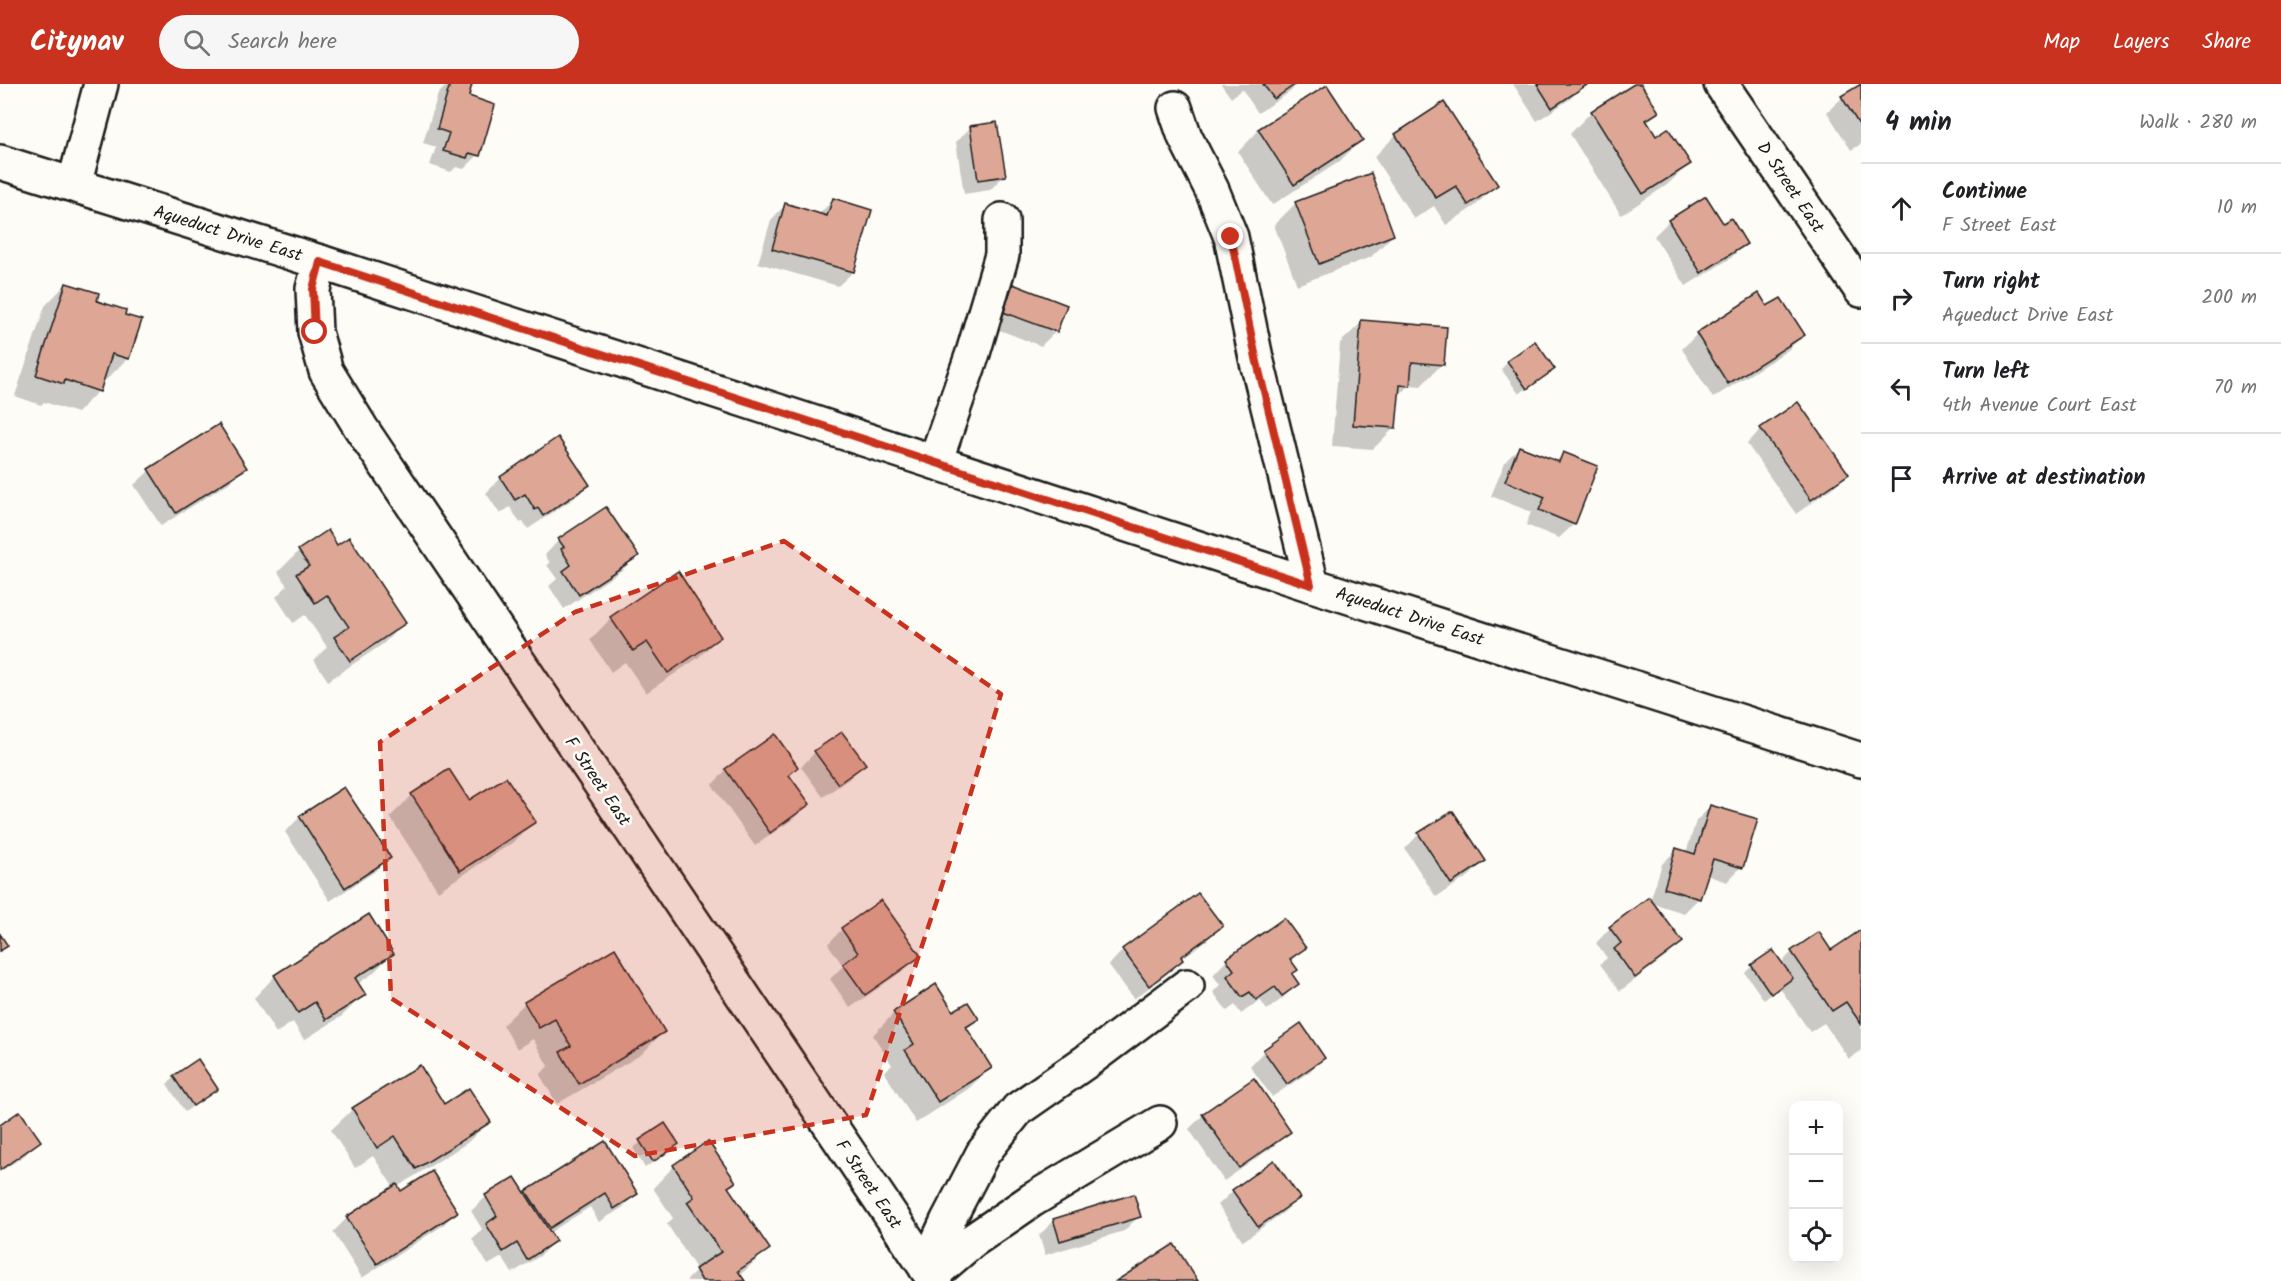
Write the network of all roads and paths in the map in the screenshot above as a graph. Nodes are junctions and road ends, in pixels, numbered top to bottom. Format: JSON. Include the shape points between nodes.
{"nodes":[{"id":1,"x":101,"y":84,"type":"edge"},
{"id":2,"x":1721,"y":84,"type":"edge"},
{"id":3,"x":1174,"y":108,"type":"dead end"},
{"id":4,"x":0,"y":162,"type":"edge"},
{"id":5,"x":74,"y":185,"type":"junction"},
{"id":6,"x":1002,"y":220,"type":"dead end"},
{"id":7,"x":320,"y":262,"type":"junction"},
{"id":8,"x":1861,"y":290,"type":"edge"},
{"id":9,"x":935,"y":462,"type":"junction"},
{"id":10,"x":1311,"y":585,"type":"junction"},
{"id":11,"x":1861,"y":760,"type":"edge"},
{"id":12,"x":1187,"y":986,"type":"dead end"},
{"id":13,"x":1160,"y":1122,"type":"dead end"},
{"id":14,"x":931,"y":1275,"type":"edge"}],
"edges":[{"from":1,"to":5,"type":"street"},
{"from":2,"to":8,"type":"street","name":"D Street East"},
{"from":3,"to":10,"type":"street","via":[[1231,237]]},
{"from":4,"to":5,"type":"street","name":"Aqueduct Drive East"},
{"from":5,"to":7,"type":"street","name":"Aqueduct Drive East"},
{"from":6,"to":9,"type":"street","via":[[1002,255]]},
{"from":7,"to":9,"type":"street","name":"Aqueduct Drive East"},
{"from":7,"to":14,"type":"street","name":"F Street East","via":[[313,289],[315,332],[326,371]]},
{"from":9,"to":10,"type":"street","name":"Aqueduct Drive East"},
{"from":10,"to":11,"type":"street","name":"Aqueduct Drive East"},
{"from":12,"to":14,"type":"street","via":[[1018,1109],[983,1153],[946,1222]]},
{"from":13,"to":14,"type":"street","via":[[972,1240]]}]}
